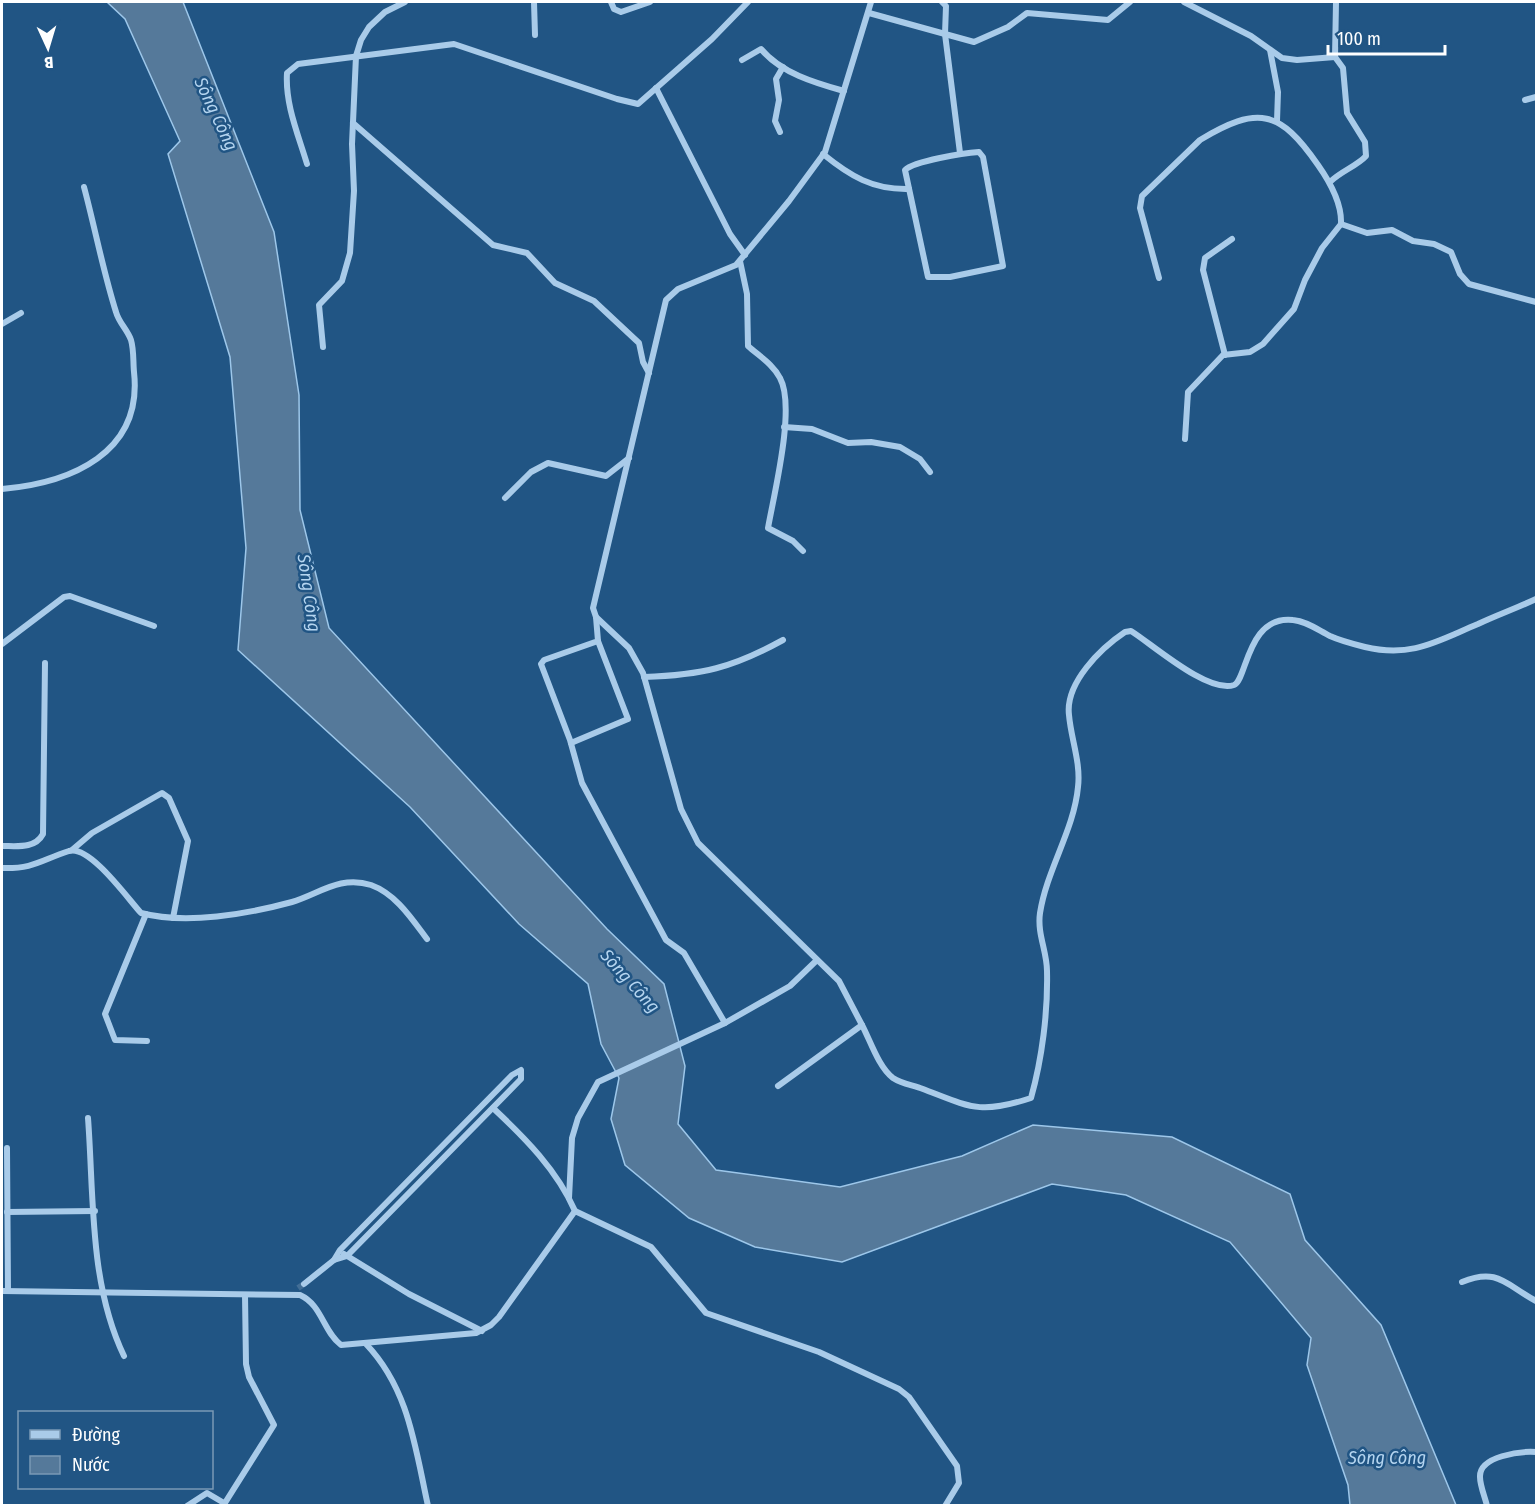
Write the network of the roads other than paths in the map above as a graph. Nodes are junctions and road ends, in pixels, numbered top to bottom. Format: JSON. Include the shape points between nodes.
{"nodes":[{"id":1,"x":403,"y":2,"type":"edge"},
{"id":2,"x":534,"y":2,"type":"edge"},
{"id":3,"x":611,"y":2,"type":"edge"},
{"id":4,"x":650,"y":2,"type":"edge"},
{"id":5,"x":747,"y":2,"type":"edge"},
{"id":6,"x":872,"y":2,"type":"edge"},
{"id":7,"x":1130,"y":2,"type":"edge"},
{"id":8,"x":1184,"y":2,"type":"edge"},
{"id":9,"x":1336,"y":2,"type":"edge"},
{"id":10,"x":945,"y":3,"type":"edge"},
{"id":11,"x":868,"y":14,"type":"junction"},
{"id":12,"x":945,"y":34,"type":"junction"},
{"id":13,"x":536,"y":35,"type":"dead end"},
{"id":14,"x":1270,"y":50,"type":"junction"},
{"id":15,"x":356,"y":56,"type":"junction"},
{"id":16,"x":1335,"y":57,"type":"junction"},
{"id":17,"x":742,"y":60,"type":"dead end"},
{"id":18,"x":783,"y":67,"type":"junction"},
{"id":19,"x":656,"y":88,"type":"junction"},
{"id":20,"x":844,"y":91,"type":"junction"},
{"id":21,"x":1536,"y":97,"type":"edge"},
{"id":22,"x":1525,"y":100,"type":"dead end"},
{"id":23,"x":1277,"y":121,"type":"junction"},
{"id":24,"x":353,"y":123,"type":"junction"},
{"id":25,"x":780,"y":132,"type":"dead end"},
{"id":26,"x":960,"y":153,"type":"junction"},
{"id":27,"x":823,"y":154,"type":"junction"},
{"id":28,"x":307,"y":164,"type":"dead end"},
{"id":29,"x":1330,"y":182,"type":"junction"},
{"id":30,"x":84,"y":187,"type":"dead end"},
{"id":31,"x":909,"y":189,"type":"junction"},
{"id":32,"x":1341,"y":224,"type":"junction"},
{"id":33,"x":1232,"y":239,"type":"dead end"},
{"id":34,"x":742,"y":258,"type":"junction"},
{"id":35,"x":1159,"y":278,"type":"dead end"},
{"id":36,"x":1536,"y":302,"type":"edge"},
{"id":37,"x":21,"y":313,"type":"dead end"},
{"id":38,"x":2,"y":324,"type":"edge"},
{"id":39,"x":323,"y":347,"type":"dead end"},
{"id":40,"x":1225,"y":355,"type":"junction"},
{"id":41,"x":650,"y":374,"type":"junction"},
{"id":42,"x":784,"y":427,"type":"junction"},
{"id":43,"x":1185,"y":439,"type":"dead end"},
{"id":44,"x":629,"y":458,"type":"junction"},
{"id":45,"x":930,"y":472,"type":"dead end"},
{"id":46,"x":2,"y":489,"type":"edge"},
{"id":47,"x":506,"y":498,"type":"dead end"},
{"id":48,"x":803,"y":550,"type":"dead end"},
{"id":49,"x":1536,"y":599,"type":"edge"},
{"id":50,"x":596,"y":617,"type":"junction"},
{"id":51,"x":154,"y":626,"type":"dead end"},
{"id":52,"x":783,"y":640,"type":"dead end"},
{"id":53,"x":598,"y":641,"type":"junction"},
{"id":54,"x":2,"y":644,"type":"edge"},
{"id":55,"x":45,"y":663,"type":"dead end"},
{"id":56,"x":644,"y":677,"type":"junction"},
{"id":57,"x":571,"y":743,"type":"junction"},
{"id":58,"x":2,"y":846,"type":"edge"},
{"id":59,"x":72,"y":850,"type":"junction"},
{"id":60,"x":2,"y":868,"type":"edge"},
{"id":61,"x":146,"y":915,"type":"junction"},
{"id":62,"x":173,"y":918,"type":"junction"},
{"id":63,"x":427,"y":939,"type":"dead end"},
{"id":64,"x":817,"y":960,"type":"junction"},
{"id":65,"x":725,"y":1023,"type":"junction"},
{"id":66,"x":862,"y":1025,"type":"junction"},
{"id":67,"x":147,"y":1041,"type":"dead end"},
{"id":68,"x":778,"y":1086,"type":"dead end"},
{"id":69,"x":493,"y":1108,"type":"junction"},
{"id":70,"x":88,"y":1118,"type":"dead end"},
{"id":71,"x":7,"y":1148,"type":"dead end"},
{"id":72,"x":4,"y":1177,"type":"edge"},
{"id":73,"x":569,"y":1198,"type":"junction"},
{"id":74,"x":94,"y":1211,"type":"junction"},
{"id":75,"x":575,"y":1211,"type":"junction"},
{"id":76,"x":8,"y":1212,"type":"junction"},
{"id":77,"x":340,"y":1250,"type":"junction"},
{"id":78,"x":347,"y":1256,"type":"junction"},
{"id":79,"x":331,"y":1262,"type":"junction"},
{"id":80,"x":1462,"y":1282,"type":"dead end"},
{"id":81,"x":5,"y":1291,"type":"edge"},
{"id":82,"x":101,"y":1292,"type":"junction"},
{"id":83,"x":245,"y":1294,"type":"junction"},
{"id":84,"x":291,"y":1295,"type":"junction"},
{"id":85,"x":1536,"y":1301,"type":"edge"},
{"id":86,"x":482,"y":1331,"type":"junction"},
{"id":87,"x":366,"y":1344,"type":"junction"},
{"id":88,"x":124,"y":1356,"type":"dead end"},
{"id":89,"x":1536,"y":1452,"type":"edge"},
{"id":90,"x":224,"y":1504,"type":"edge"},
{"id":91,"x":187,"y":1506,"type":"edge"},
{"id":92,"x":428,"y":1506,"type":"edge"},
{"id":93,"x":945,"y":1506,"type":"edge"},
{"id":94,"x":1487,"y":1506,"type":"edge"}],
"edges":[{"from":1,"to":15,"type":"street","via":[[369,27]]},
{"from":2,"to":13,"type":"street"},
{"from":3,"to":4,"type":"street","via":[[621,12]]},
{"from":5,"to":19,"type":"street"},
{"from":6,"to":11,"type":"street"},
{"from":7,"to":12,"type":"street","via":[[1108,20],[1027,13],[975,42]]},
{"from":8,"to":14,"type":"street"},
{"from":9,"to":16,"type":"street"},
{"from":10,"to":12,"type":"street"},
{"from":11,"to":12,"type":"street"},
{"from":11,"to":20,"type":"street"},
{"from":12,"to":26,"type":"street"},
{"from":14,"to":16,"type":"street","via":[[1289,59]]},
{"from":14,"to":23,"type":"street","via":[[1278,92]]},
{"from":15,"to":19,"type":"street","via":[[454,44],[638,104]]},
{"from":15,"to":24,"type":"street"},
{"from":15,"to":28,"type":"street","via":[[298,64],[289,70],[291,115]]},
{"from":16,"to":29,"type":"street","via":[[1343,68],[1347,113],[1367,148],[1362,160]]},
{"from":17,"to":18,"type":"street","via":[[761,49]]},
{"from":18,"to":20,"type":"street"},
{"from":18,"to":25,"type":"street","via":[[776,79],[779,100],[775,121]]},
{"from":19,"to":34,"type":"street"},
{"from":20,"to":27,"type":"street"},
{"from":21,"to":22,"type":"street"},
{"from":23,"to":29,"type":"street","via":[[1299,138]]},
{"from":23,"to":35,"type":"street","via":[[1242,120],[1209,134],[1142,196],[1140,208]]},
{"from":24,"to":39,"type":"street","via":[[350,253],[342,281],[319,305]]},
{"from":24,"to":41,"type":"street","via":[[493,245],[527,253],[555,283],[594,301],[639,343]]},
{"from":26,"to":31,"type":"street","via":[[907,167]]},
{"from":26,"to":31,"type":"street","via":[[979,152],[983,158],[1002,267],[928,277]]},
{"from":27,"to":31,"type":"street","via":[[855,179]]},
{"from":27,"to":34,"type":"street"},
{"from":29,"to":32,"type":"street"},
{"from":30,"to":46,"type":"street","via":[[116,314],[131,341],[134,405],[123,435],[87,465],[59,480]]},
{"from":32,"to":36,"type":"street","via":[[1367,234],[1392,230],[1413,241],[1434,244],[1451,252],[1469,284]]},
{"from":32,"to":40,"type":"street","via":[[1322,248],[1294,309],[1263,344],[1250,352]]},
{"from":33,"to":40,"type":"street","via":[[1205,258],[1203,270]]},
{"from":34,"to":41,"type":"street","via":[[736,265],[678,289],[666,300]]},
{"from":34,"to":42,"type":"street","via":[[748,346],[780,377],[785,390]]},
{"from":37,"to":38,"type":"street"},
{"from":40,"to":43,"type":"street","via":[[1188,392]]},
{"from":41,"to":44,"type":"street"},
{"from":42,"to":45,"type":"street","via":[[812,429],[848,443],[900,447],[920,459]]},
{"from":42,"to":48,"type":"street","via":[[768,528]]},
{"from":44,"to":47,"type":"street","via":[[606,476],[548,463],[531,472]]},
{"from":44,"to":50,"type":"street","via":[[593,608]]},
{"from":49,"to":66,"type":"street","via":[[1433,645],[1390,651],[1347,643],[1293,620],[1280,621],[1256,638],[1247,653],[1241,678],[1226,686],[1198,676],[1131,631],[1125,632],[1080,678],[1069,702],[1078,786],[1072,820],[1056,855],[1039,914],[1047,970],[1040,1051],[1030,1098],[982,1108],[968,1107],[909,1086],[891,1077]]},
{"from":50,"to":53,"type":"street"},
{"from":50,"to":56,"type":"street","via":[[629,648]]},
{"from":51,"to":54,"type":"street","via":[[70,596]]},
{"from":52,"to":56,"type":"street","via":[[740,662],[705,673]]},
{"from":53,"to":57,"type":"street","via":[[628,719]]},
{"from":53,"to":57,"type":"street","via":[[541,662]]},
{"from":55,"to":58,"type":"street","via":[[44,834],[28,846]]},
{"from":56,"to":64,"type":"street","via":[[681,809],[698,843]]},
{"from":57,"to":65,"type":"street","via":[[582,783],[648,911],[666,940],[684,953]]},
{"from":59,"to":60,"type":"street","via":[[32,867]]},
{"from":59,"to":61,"type":"street","via":[[86,854],[100,866]]},
{"from":59,"to":62,"type":"street","via":[[92,833],[162,794],[169,798],[188,841]]},
{"from":61,"to":62,"type":"street"},
{"from":61,"to":67,"type":"street","via":[[105,1014],[115,1040]]},
{"from":62,"to":63,"type":"street","via":[[253,912],[343,882],[365,884],[393,898]]},
{"from":64,"to":65,"type":"street","via":[[790,986]]},
{"from":64,"to":66,"type":"street","via":[[845,990]]},
{"from":65,"to":73,"type":"street","via":[[601,1080],[588,1095],[572,1138]]},
{"from":66,"to":68,"type":"street"},
{"from":69,"to":73,"type":"street","via":[[530,1145]]},
{"from":69,"to":77,"type":"street","via":[[521,1079],[521,1070]]},
{"from":69,"to":78,"type":"street"},
{"from":70,"to":74,"type":"street"},
{"from":71,"to":72,"type":"street"},
{"from":72,"to":76,"type":"street"},
{"from":73,"to":75,"type":"street"},
{"from":74,"to":76,"type":"street"},
{"from":74,"to":82,"type":"street"},
{"from":75,"to":86,"type":"street","via":[[499,1317]]},
{"from":75,"to":93,"type":"street","via":[[651,1247],[706,1313],[819,1352],[899,1389],[909,1397],[957,1466],[959,1483]]},
{"from":76,"to":81,"type":"street"},
{"from":77,"to":78,"type":"street"},
{"from":77,"to":79,"type":"street"},
{"from":78,"to":79,"type":"street"},
{"from":78,"to":86,"type":"street","via":[[409,1294]]},
{"from":79,"to":84,"type":"street"},
{"from":80,"to":85,"type":"street","via":[[1488,1274]]},
{"from":81,"to":82,"type":"street"},
{"from":82,"to":83,"type":"street"},
{"from":82,"to":88,"type":"street"},
{"from":83,"to":84,"type":"street"},
{"from":83,"to":90,"type":"street","via":[[246,1364],[274,1425]]},
{"from":84,"to":87,"type":"street","via":[[300,1295],[313,1303],[333,1339],[341,1345]]},
{"from":86,"to":87,"type":"street"},
{"from":87,"to":92,"type":"street","via":[[393,1378],[410,1425]]},
{"from":89,"to":94,"type":"street","via":[[1488,1462],[1480,1477]]},
{"from":90,"to":91,"type":"street","via":[[207,1493]]}]}
